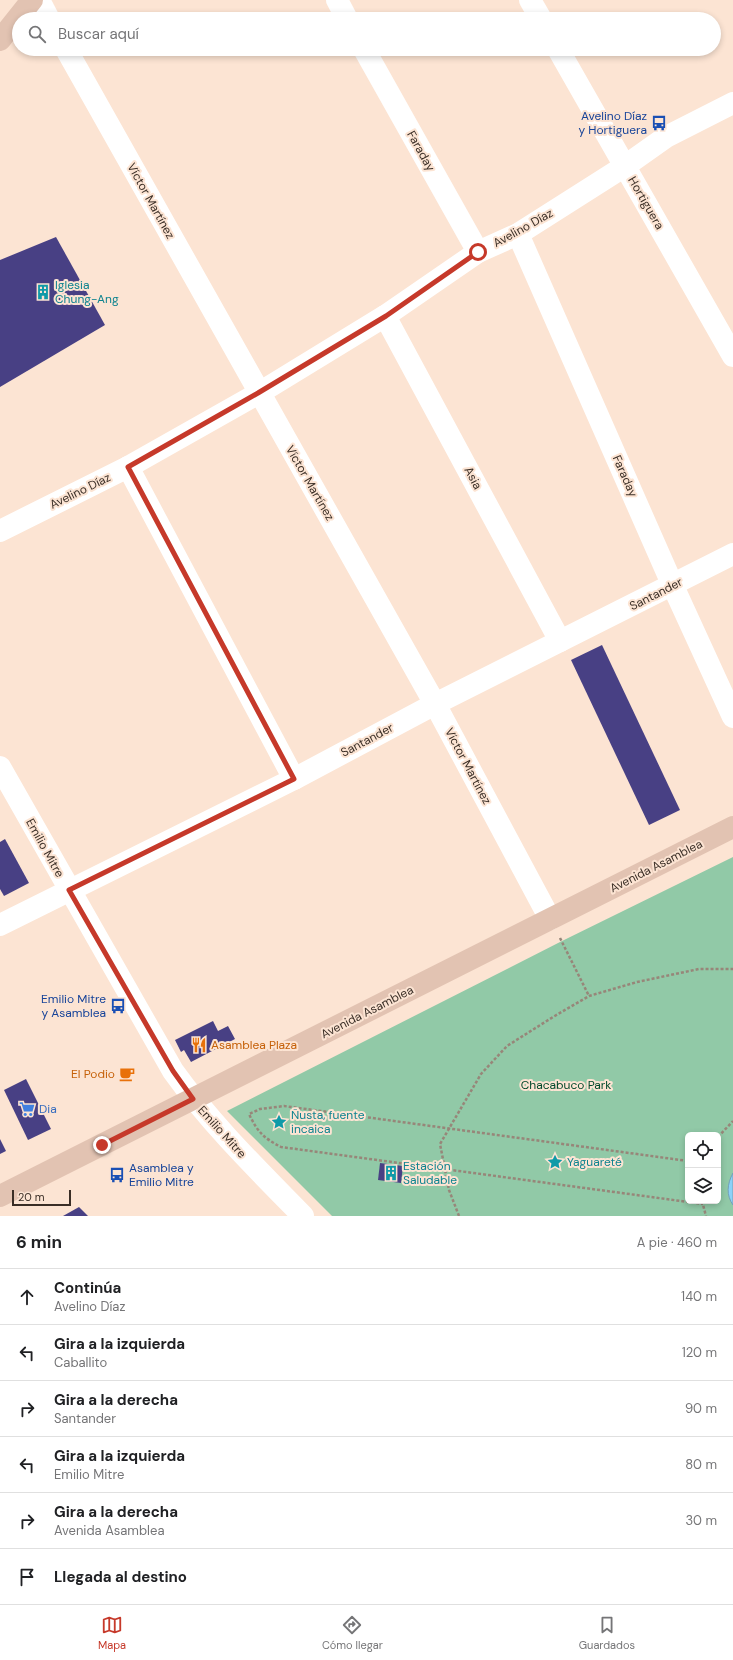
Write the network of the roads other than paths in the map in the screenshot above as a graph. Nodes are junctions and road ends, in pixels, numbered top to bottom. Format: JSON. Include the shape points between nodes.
{"nodes":[{"id":1,"x":32,"y":0,"type":"edge"},
{"id":2,"x":39,"y":0,"type":"edge"},
{"id":3,"x":337,"y":0,"type":"edge"},
{"id":4,"x":530,"y":0,"type":"edge"},
{"id":5,"x":22,"y":12,"type":"edge"},
{"id":6,"x":45,"y":12,"type":"edge"},
{"id":7,"x":343,"y":12,"type":"edge"},
{"id":8,"x":537,"y":12,"type":"edge"},
{"id":9,"x":12,"y":25,"type":"edge"},
{"id":10,"x":0,"y":40,"type":"edge"},
{"id":11,"x":70,"y":56,"type":"edge"},
{"id":12,"x":368,"y":56,"type":"edge"},
{"id":13,"x":562,"y":56,"type":"edge"},
{"id":14,"x":733,"y":103,"type":"edge"},
{"id":15,"x":625,"y":166,"type":"junction"},
{"id":16,"x":518,"y":234,"type":"junction"},
{"id":17,"x":478,"y":252,"type":"junction"},
{"id":18,"x":386,"y":316,"type":"junction"},
{"id":19,"x":733,"y":356,"type":"edge"},
{"id":20,"x":258,"y":393,"type":"junction"},
{"id":21,"x":128,"y":467,"type":"junction"},
{"id":22,"x":0,"y":531,"type":"edge"},
{"id":23,"x":733,"y":554,"type":"edge"},
{"id":24,"x":673,"y":586,"type":"junction"},
{"id":25,"x":560,"y":641,"type":"junction"},
{"id":26,"x":434,"y":704,"type":"junction"},
{"id":27,"x":733,"y":717,"type":"edge"},
{"id":28,"x":0,"y":767,"type":"edge"},
{"id":29,"x":294,"y":779,"type":"junction"},
{"id":30,"x":733,"y":827,"type":"edge"},
{"id":31,"x":69,"y":890,"type":"junction"},
{"id":32,"x":550,"y":919,"type":"junction"},
{"id":33,"x":0,"y":925,"type":"edge"},
{"id":34,"x":193,"y":1099,"type":"junction"},
{"id":35,"x":0,"y":1196,"type":"edge"},
{"id":36,"x":303,"y":1216,"type":"edge"}],
"edges":[{"from":1,"to":5,"type":"main road"},
{"from":2,"to":6,"type":"street"},
{"from":3,"to":7,"type":"street"},
{"from":4,"to":8,"type":"street"},
{"from":9,"to":10,"type":"main road"},
{"from":11,"to":20,"type":"street","name":"Víctor Martínez"},
{"from":12,"to":17,"type":"street","name":"Faraday"},
{"from":13,"to":15,"type":"street","name":"Hortiguera"},
{"from":14,"to":15,"type":"street","name":"Avelino Díaz","via":[[666,137]]},
{"from":15,"to":16,"type":"street","name":"Avelino Díaz"},
{"from":15,"to":19,"type":"street","name":"Hortiguera"},
{"from":16,"to":17,"type":"street","name":"Avelino Díaz"},
{"from":16,"to":24,"type":"street","name":"Faraday"},
{"from":17,"to":18,"type":"street","name":"Avelino Díaz"},
{"from":18,"to":20,"type":"street","name":"Avelino Díaz"},
{"from":18,"to":25,"type":"street","name":"Asia"},
{"from":20,"to":21,"type":"street","name":"Avelino Díaz"},
{"from":20,"to":26,"type":"street","name":"Víctor Martínez"},
{"from":21,"to":22,"type":"street","name":"Avelino Díaz"},
{"from":21,"to":29,"type":"street"},
{"from":23,"to":24,"type":"street","name":"Santander"},
{"from":24,"to":25,"type":"street","name":"Santander"},
{"from":24,"to":27,"type":"street","name":"Faraday"},
{"from":25,"to":26,"type":"street","name":"Santander"},
{"from":26,"to":29,"type":"street","name":"Santander"},
{"from":26,"to":32,"type":"street","name":"Víctor Martínez"},
{"from":28,"to":31,"type":"street","name":"Emilio Mitre"},
{"from":29,"to":31,"type":"street","name":"Santander"},
{"from":30,"to":32,"type":"main road","name":"Avenida Asamblea"},
{"from":31,"to":33,"type":"street","name":"Santander"},
{"from":31,"to":34,"type":"street","name":"Emilio Mitre","via":[[173,1071]]},
{"from":32,"to":34,"type":"main road","name":"Avenida Asamblea"},
{"from":34,"to":35,"type":"main road","name":"Avenida Asamblea"},
{"from":34,"to":36,"type":"street","name":"Emilio Mitre","via":[[220,1131]]}]}
